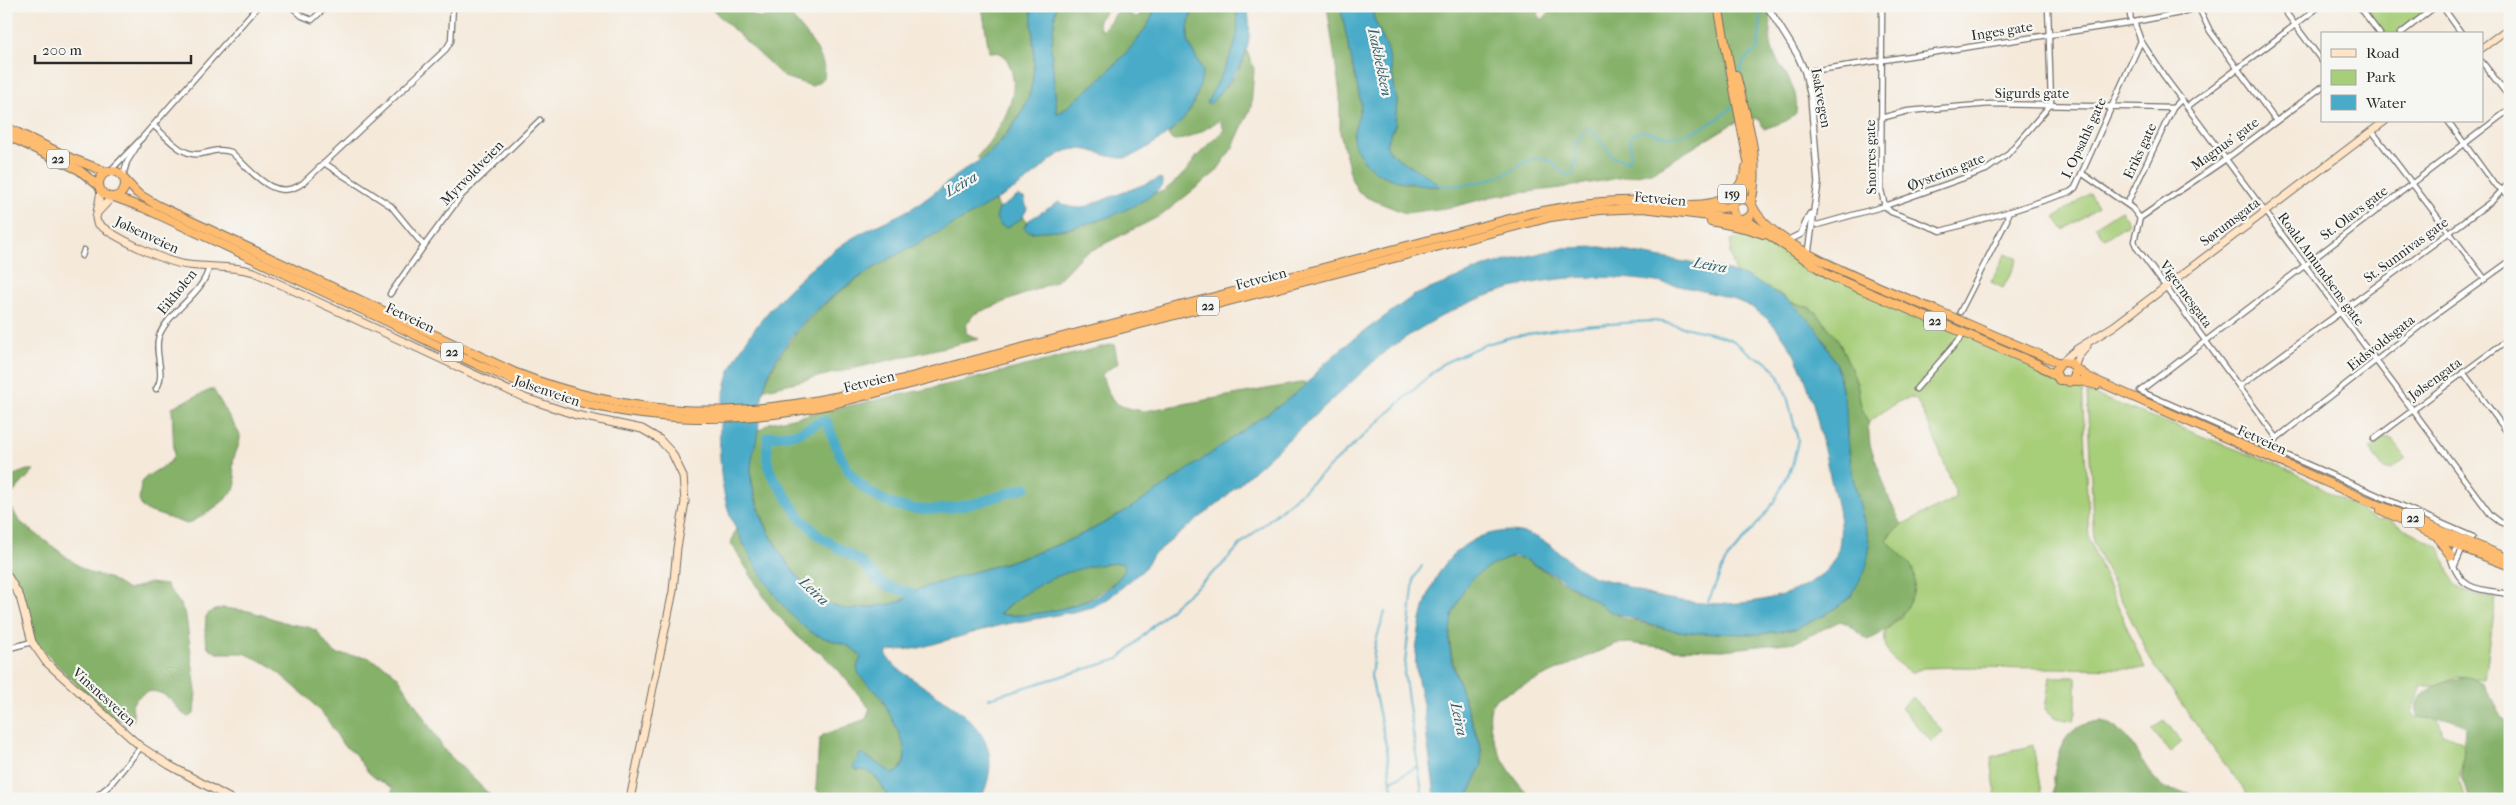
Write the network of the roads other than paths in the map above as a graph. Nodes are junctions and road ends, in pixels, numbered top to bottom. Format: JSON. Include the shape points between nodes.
{"nodes":[{"id":1,"x":258,"y":6,"type":"edge"},
{"id":2,"x":291,"y":6,"type":"edge"},
{"id":3,"x":327,"y":6,"type":"edge"},
{"id":4,"x":453,"y":6,"type":"edge"},
{"id":5,"x":1718,"y":6,"type":"edge"},
{"id":6,"x":1767,"y":6,"type":"edge"},
{"id":7,"x":1882,"y":6,"type":"edge"},
{"id":8,"x":2048,"y":6,"type":"edge"},
{"id":9,"x":2129,"y":6,"type":"edge"},
{"id":10,"x":2281,"y":6,"type":"edge"},
{"id":11,"x":2320,"y":6,"type":"edge"},
{"id":12,"x":2359,"y":6,"type":"edge"},
{"id":13,"x":2436,"y":6,"type":"edge"},
{"id":14,"x":2442,"y":6,"type":"edge"},
{"id":15,"x":2199,"y":7,"type":"edge"},
{"id":16,"x":2132,"y":22,"type":"junction"},
{"id":17,"x":2295,"y":25,"type":"junction"},
{"id":18,"x":2510,"y":27,"type":"edge"},
{"id":19,"x":2378,"y":32,"type":"edge"},
{"id":20,"x":2403,"y":32,"type":"edge"},
{"id":21,"x":2461,"y":32,"type":"edge"},
{"id":22,"x":2049,"y":35,"type":"junction"},
{"id":23,"x":2141,"y":41,"type":"junction"},
{"id":24,"x":2484,"y":46,"type":"edge"},
{"id":25,"x":1727,"y":47,"type":"junction"},
{"id":26,"x":2321,"y":60,"type":"edge"},
{"id":27,"x":1881,"y":62,"type":"junction"},
{"id":28,"x":2484,"y":65,"type":"edge"},
{"id":29,"x":2237,"y":68,"type":"junction"},
{"id":30,"x":1805,"y":72,"type":"junction"},
{"id":31,"x":2321,"y":88,"type":"edge"},
{"id":32,"x":2510,"y":98,"type":"edge"},
{"id":33,"x":2181,"y":100,"type":"junction"},
{"id":34,"x":2050,"y":104,"type":"junction"},
{"id":35,"x":2112,"y":106,"type":"junction"},
{"id":36,"x":2187,"y":107,"type":"junction"},
{"id":37,"x":2173,"y":108,"type":"junction"},
{"id":38,"x":2510,"y":109,"type":"edge"},
{"id":39,"x":1881,"y":118,"type":"junction"},
{"id":40,"x":540,"y":120,"type":"dead end"},
{"id":41,"x":2276,"y":121,"type":"junction"},
{"id":42,"x":2384,"y":122,"type":"edge"},
{"id":43,"x":2449,"y":122,"type":"edge"},
{"id":44,"x":154,"y":126,"type":"junction"},
{"id":45,"x":6,"y":127,"type":"edge"},
{"id":46,"x":2372,"y":131,"type":"junction"},
{"id":47,"x":6,"y":135,"type":"edge"},
{"id":48,"x":142,"y":138,"type":"junction"},
{"id":49,"x":2464,"y":143,"type":"junction"},
{"id":50,"x":1745,"y":149,"type":"junction"},
{"id":51,"x":2226,"y":159,"type":"junction"},
{"id":52,"x":324,"y":163,"type":"junction"},
{"id":53,"x":108,"y":171,"type":"junction"},
{"id":54,"x":2083,"y":174,"type":"junction"},
{"id":55,"x":124,"y":178,"type":"junction"},
{"id":56,"x":2510,"y":182,"type":"edge"},
{"id":57,"x":2412,"y":183,"type":"junction"},
{"id":58,"x":100,"y":188,"type":"junction"},
{"id":59,"x":2501,"y":191,"type":"junction"},
{"id":60,"x":2510,"y":196,"type":"edge"},
{"id":61,"x":113,"y":197,"type":"junction"},
{"id":62,"x":1741,"y":198,"type":"junction"},
{"id":63,"x":1814,"y":203,"type":"junction"},
{"id":64,"x":1752,"y":204,"type":"junction"},
{"id":65,"x":2127,"y":204,"type":"junction"},
{"id":66,"x":1732,"y":206,"type":"junction"},
{"id":67,"x":1885,"y":206,"type":"junction"},
{"id":68,"x":1685,"y":209,"type":"junction"},
{"id":69,"x":2008,"y":212,"type":"junction"},
{"id":70,"x":2265,"y":212,"type":"junction"},
{"id":71,"x":97,"y":214,"type":"junction"},
{"id":72,"x":1736,"y":218,"type":"junction"},
{"id":73,"x":2140,"y":218,"type":"junction"},
{"id":74,"x":1745,"y":219,"type":"junction"},
{"id":75,"x":1817,"y":224,"type":"dead end"},
{"id":76,"x":2450,"y":232,"type":"junction"},
{"id":77,"x":1789,"y":240,"type":"junction"},
{"id":78,"x":1778,"y":242,"type":"junction"},
{"id":79,"x":424,"y":246,"type":"junction"},
{"id":80,"x":84,"y":250,"type":"dead end"},
{"id":81,"x":1808,"y":253,"type":"junction"},
{"id":82,"x":82,"y":256,"type":"dead end"},
{"id":83,"x":2510,"y":261,"type":"edge"},
{"id":84,"x":2304,"y":265,"type":"junction"},
{"id":85,"x":208,"y":266,"type":"junction"},
{"id":86,"x":2485,"y":279,"type":"junction"},
{"id":87,"x":2165,"y":284,"type":"junction"},
{"id":88,"x":390,"y":294,"type":"dead end"},
{"id":89,"x":1960,"y":312,"type":"dead end"},
{"id":90,"x":2339,"y":312,"type":"junction"},
{"id":91,"x":1965,"y":333,"type":"junction"},
{"id":92,"x":2205,"y":340,"type":"junction"},
{"id":93,"x":2509,"y":341,"type":"edge"},
{"id":94,"x":2091,"y":342,"type":"junction"},
{"id":95,"x":2375,"y":361,"type":"junction"},
{"id":96,"x":2061,"y":363,"type":"junction"},
{"id":97,"x":2074,"y":367,"type":"junction"},
{"id":98,"x":2464,"y":372,"type":"junction"},
{"id":99,"x":2056,"y":376,"type":"junction"},
{"id":100,"x":2069,"y":382,"type":"junction"},
{"id":101,"x":2240,"y":386,"type":"junction"},
{"id":102,"x":156,"y":389,"type":"dead end"},
{"id":103,"x":1916,"y":389,"type":"dead end"},
{"id":104,"x":2152,"y":406,"type":"junction"},
{"id":105,"x":2411,"y":410,"type":"junction"},
{"id":106,"x":710,"y":416,"type":"junction"},
{"id":107,"x":2510,"y":436,"type":"edge"},
{"id":108,"x":2278,"y":438,"type":"junction"},
{"id":109,"x":2374,"y":439,"type":"dead end"},
{"id":110,"x":2272,"y":449,"type":"junction"},
{"id":111,"x":2362,"y":498,"type":"junction"},
{"id":112,"x":2510,"y":526,"type":"edge"},
{"id":113,"x":2432,"y":534,"type":"junction"},
{"id":114,"x":2473,"y":537,"type":"dead end"},
{"id":115,"x":2461,"y":544,"type":"junction"},
{"id":116,"x":2451,"y":556,"type":"junction"},
{"id":117,"x":2510,"y":559,"type":"edge"},
{"id":118,"x":2510,"y":566,"type":"edge"},
{"id":119,"x":2454,"y":569,"type":"junction"},
{"id":120,"x":6,"y":573,"type":"edge"},
{"id":121,"x":2510,"y":594,"type":"edge"},
{"id":122,"x":32,"y":642,"type":"junction"},
{"id":123,"x":6,"y":649,"type":"edge"},
{"id":124,"x":141,"y":747,"type":"junction"},
{"id":125,"x":93,"y":799,"type":"edge"},
{"id":126,"x":231,"y":799,"type":"edge"},
{"id":127,"x":630,"y":799,"type":"edge"}],
"edges":[{"from":1,"to":44,"type":"street"},
{"from":2,"to":3,"type":"street","via":[[312,20]]},
{"from":4,"to":52,"type":"street","via":[[451,41],[446,49]]},
{"from":5,"to":25,"type":"highway","number":"159"},
{"from":6,"to":30,"type":"street","name":"Isakvegen","via":[[1794,47]]},
{"from":7,"to":27,"type":"street","name":"Snorres gate"},
{"from":8,"to":22,"type":"street"},
{"from":9,"to":16,"type":"street","name":"Roald Amundsens gate"},
{"from":10,"to":17,"type":"street"},
{"from":11,"to":17,"type":"street"},
{"from":12,"to":19,"type":"street"},
{"from":13,"to":20,"type":"street"},
{"from":14,"to":21,"type":"street"},
{"from":15,"to":16,"type":"street","name":"Inges gate"},
{"from":15,"to":29,"type":"street","via":[[2210,31]]},
{"from":16,"to":22,"type":"street","name":"Inges gate"},
{"from":16,"to":23,"type":"street","name":"Roald Amundsens gate"},
{"from":17,"to":26,"type":"street"},
{"from":17,"to":29,"type":"street"},
{"from":18,"to":24,"type":"main road"},
{"from":22,"to":27,"type":"street","name":"Inges gate"},
{"from":22,"to":34,"type":"street"},
{"from":23,"to":33,"type":"street","name":"Roald Amundsens gate"},
{"from":23,"to":35,"type":"street","name":"I. Opsahls gate"},
{"from":25,"to":50,"type":"highway","number":"159"},
{"from":25,"to":64,"type":"highway","number":"159","via":[[1755,157]]},
{"from":27,"to":30,"type":"street","name":"Inges gate"},
{"from":27,"to":39,"type":"street","name":"Snorres gate"},
{"from":28,"to":32,"type":"street"},
{"from":29,"to":36,"type":"street"},
{"from":29,"to":41,"type":"street"},
{"from":30,"to":63,"type":"street","name":"Isakvegen","via":[[1811,97],[1817,159],[1818,183]]},
{"from":31,"to":41,"type":"street","name":"Magnus' gate"},
{"from":33,"to":36,"type":"street","name":"Roald Amundsens gate"},
{"from":33,"to":37,"type":"street"},
{"from":34,"to":35,"type":"street","name":"Sigurds gate"},
{"from":34,"to":39,"type":"street","name":"Sigurds gate","via":[[1908,111]]},
{"from":34,"to":67,"type":"street","name":"Øysteins gate","via":[[1998,164]]},
{"from":35,"to":37,"type":"street","name":"Sigurds gate"},
{"from":35,"to":54,"type":"street","name":"I. Opsahls gate"},
{"from":36,"to":51,"type":"street","name":"Roald Amundsens gate"},
{"from":37,"to":65,"type":"street","name":"Eriks gate"},
{"from":38,"to":49,"type":"street","name":"St. Olavs gate"},
{"from":39,"to":67,"type":"street","name":"Snorres gate","via":[[1881,190]]},
{"from":40,"to":79,"type":"street","name":"Myrvoldveien","via":[[461,196]]},
{"from":41,"to":51,"type":"street","name":"Magnus' gate"},
{"from":42,"to":46,"type":"main road","name":"Sørumsgata"},
{"from":43,"to":49,"type":"street"},
{"from":44,"to":48,"type":"street"},
{"from":44,"to":52,"type":"street","via":[[192,154],[231,152],[280,192],[299,186]]},
{"from":45,"to":53,"type":"highway","number":"22","via":[[73,159]]},
{"from":46,"to":57,"type":"street"},
{"from":46,"to":70,"type":"main road","name":"Sørumsgata"},
{"from":47,"to":58,"type":"highway","number":"22","via":[[70,165]]},
{"from":48,"to":53,"type":"street"},
{"from":48,"to":55,"type":"street","via":[[127,162]]},
{"from":49,"to":57,"type":"street","name":"St. Olavs gate"},
{"from":49,"to":59,"type":"street"},
{"from":50,"to":62,"type":"highway","number":"159","via":[[1749,177]]},
{"from":50,"to":68,"type":"highway","number":"159","via":[[1744,176],[1732,194],[1713,204]]},
{"from":51,"to":70,"type":"street","name":"Roald Amundsens gate"},
{"from":51,"to":73,"type":"street","name":"Magnus' gate"},
{"from":52,"to":79,"type":"street","via":[[391,206]]},
{"from":53,"to":55,"type":"highway","number":"22","via":[[117,171]]},
{"from":53,"to":58,"type":"highway","via":[[101,178]]},
{"from":54,"to":65,"type":"street"},
{"from":54,"to":69,"type":"street","name":"I. Opsahls gate","via":[[2070,192]]},
{"from":55,"to":61,"type":"highway","via":[[123,191]]},
{"from":55,"to":106,"type":"highway","name":"Fetveien","number":"22","via":[[143,197],[161,208],[516,373],[621,404]]},
{"from":56,"to":59,"type":"street","name":"St. Sunnivas gate"},
{"from":57,"to":76,"type":"street"},
{"from":57,"to":84,"type":"street","name":"St. Olavs gate"},
{"from":58,"to":61,"type":"highway","number":"22"},
{"from":58,"to":71,"type":"main road","name":"Jølsenveien"},
{"from":59,"to":60,"type":"street"},
{"from":59,"to":76,"type":"street","name":"St. Sunnivas gate"},
{"from":61,"to":71,"type":"main road","name":"Jølsenveien"},
{"from":61,"to":106,"type":"highway","name":"Fetveien","number":"22","via":[[532,387],[613,410],[663,417]]},
{"from":62,"to":64,"type":"highway","number":"22"},
{"from":62,"to":66,"type":"highway"},
{"from":63,"to":77,"type":"street","name":"Isakvegen","via":[[1802,234]]},
{"from":63,"to":81,"type":"street","name":"Isakvegen"},
{"from":64,"to":74,"type":"highway","via":[[1752,214]]},
{"from":64,"to":77,"type":"highway","number":"22","via":[[1761,219]]},
{"from":65,"to":73,"type":"street"},
{"from":66,"to":68,"type":"highway","name":"Fetveien","number":"22","via":[[1707,211]]},
{"from":66,"to":72,"type":"highway"},
{"from":67,"to":69,"type":"street","name":"Snorres gate","via":[[1898,216],[1941,232]]},
{"from":67,"to":75,"type":"street","name":"Øysteins gate"},
{"from":68,"to":72,"type":"highway","name":"Fetveien","number":"22","via":[[1714,217]]},
{"from":68,"to":78,"type":"highway","number":"22","via":[[1706,220],[1749,229]]},
{"from":68,"to":106,"type":"highway","name":"Fetveien","number":"22","via":[[1629,200],[1532,213],[856,392],[767,412]]},
{"from":69,"to":89,"type":"street","via":[[1996,244]]},
{"from":70,"to":84,"type":"street","name":"Roald Amundsens gate"},
{"from":70,"to":87,"type":"main road","name":"Sørumsgata"},
{"from":71,"to":85,"type":"main road","name":"Jølsenveien","via":[[95,220],[98,224],[161,257],[181,264]]},
{"from":72,"to":74,"type":"highway","number":"22"},
{"from":73,"to":87,"type":"street","name":"Vigernesgata","via":[[2136,245]]},
{"from":74,"to":78,"type":"highway","number":"22"},
{"from":76,"to":86,"type":"street"},
{"from":76,"to":90,"type":"street","name":"St. Sunnivas gate"},
{"from":77,"to":81,"type":"highway","number":"22"},
{"from":78,"to":91,"type":"highway","number":"22","via":[[1830,276]]},
{"from":79,"to":88,"type":"street","name":"Myrvoldveien"},
{"from":80,"to":82,"type":"street"},
{"from":81,"to":96,"type":"highway","number":"22","via":[[1838,269]]},
{"from":83,"to":86,"type":"street","name":"Eidsvoldsgata"},
{"from":84,"to":90,"type":"street","name":"Roald Amundsens gate"},
{"from":84,"to":92,"type":"street","name":"St. Olavs gate"},
{"from":85,"to":102,"type":"street","name":"Eikholen","via":[[204,280],[160,334],[157,351],[160,377]]},
{"from":85,"to":127,"type":"main road","name":"Jølsenveien","via":[[254,272],[517,395],[576,415],[642,429],[659,439],[672,453],[683,476],[686,502],[673,591]]},
{"from":86,"to":95,"type":"street","name":"Eidsvoldsgata"},
{"from":87,"to":92,"type":"street","name":"Vigernesgata"},
{"from":87,"to":94,"type":"main road","name":"Sørumsgata"},
{"from":90,"to":95,"type":"street","name":"Roald Amundsens gate"},
{"from":90,"to":101,"type":"street","name":"St. Sunnivas gate"},
{"from":91,"to":99,"type":"highway","number":"22","via":[[2039,364]]},
{"from":91,"to":103,"type":"street"},
{"from":92,"to":101,"type":"street","name":"Vigernesgata"},
{"from":92,"to":110,"type":"street","name":"St. Olavs gate","via":[[2140,391]]},
{"from":93,"to":98,"type":"street","name":"Jølsengata"},
{"from":94,"to":96,"type":"main road","name":"Sørumsgata"},
{"from":94,"to":97,"type":"main road","name":"Sørumsgata"},
{"from":95,"to":105,"type":"street","name":"Roald Amundsens gate"},
{"from":95,"to":108,"type":"street","name":"Eidsvoldsgata"},
{"from":96,"to":97,"type":"highway","number":"22","via":[[2069,362]]},
{"from":96,"to":99,"type":"highway","via":[[2056,369]]},
{"from":97,"to":100,"type":"highway","via":[[2075,377]]},
{"from":97,"to":104,"type":"highway","name":"Fetveien","number":"22","via":[[2084,376]]},
{"from":98,"to":105,"type":"street","name":"Jølsengata"},
{"from":98,"to":107,"type":"street"},
{"from":99,"to":100,"type":"highway","number":"22"},
{"from":100,"to":104,"type":"highway","name":"Fetveien","number":"22","via":[[2081,381]]},
{"from":101,"to":108,"type":"street","name":"Vigernesgata"},
{"from":104,"to":111,"type":"highway","name":"Fetveien","number":"22"},
{"from":105,"to":109,"type":"street","name":"Jølsengata"},
{"from":105,"to":112,"type":"street","name":"Roald Amundsens gate","via":[[2487,509],[2500,522]]},
{"from":108,"to":110,"type":"street","name":"Eidsvoldsgata"},
{"from":110,"to":114,"type":"street"},
{"from":111,"to":113,"type":"highway","name":"Fetveien","number":"22"},
{"from":111,"to":115,"type":"highway","name":"Fetveien","number":"22"},
{"from":113,"to":115,"type":"highway","name":"Fetveien","number":"22"},
{"from":113,"to":116,"type":"highway","via":[[2445,545]]},
{"from":115,"to":116,"type":"street"},
{"from":115,"to":117,"type":"highway","name":"Fetveien","number":"22"},
{"from":115,"to":118,"type":"highway","name":"Fetveien","number":"22"},
{"from":115,"to":119,"type":"street"},
{"from":116,"to":119,"type":"street"},
{"from":119,"to":121,"type":"street","via":[[2462,582],[2470,587]]},
{"from":120,"to":122,"type":"main road","name":"Vinsnesveien","via":[[20,597]]},
{"from":122,"to":123,"type":"street"},
{"from":122,"to":124,"type":"main road","name":"Vinsnesveien","via":[[54,669]]},
{"from":124,"to":125,"type":"street","via":[[109,786]]},
{"from":124,"to":126,"type":"main road","name":"Vinsnesveien"}]}
